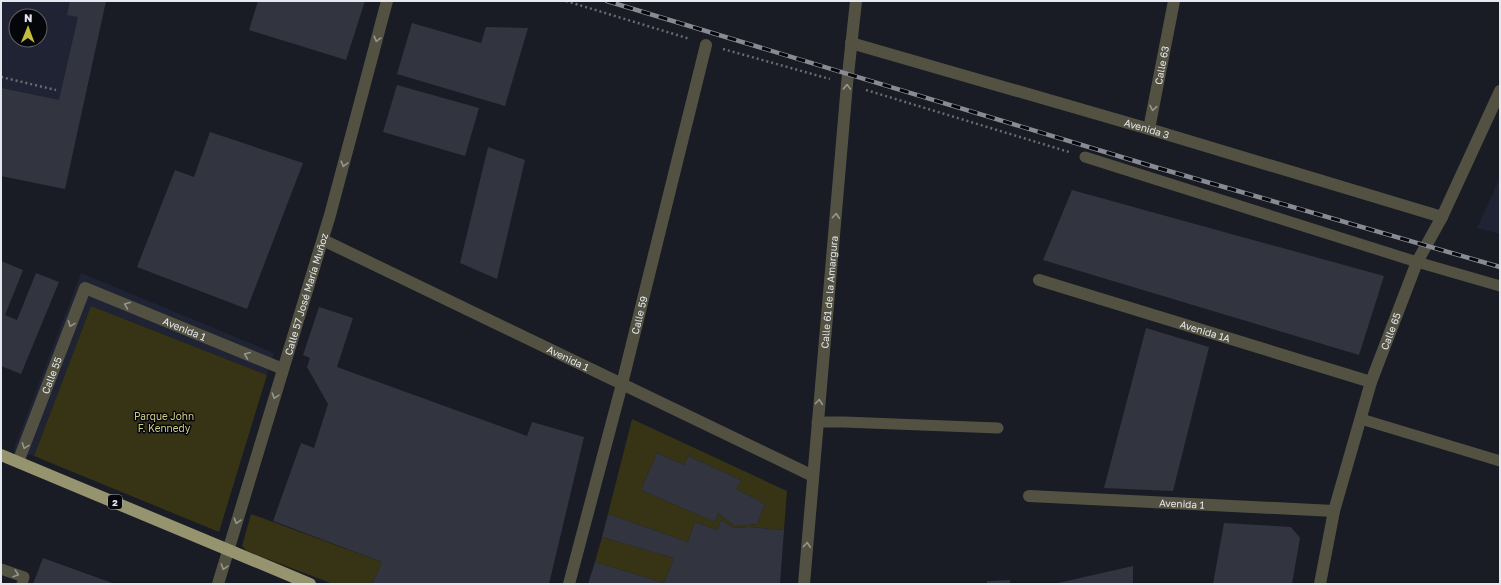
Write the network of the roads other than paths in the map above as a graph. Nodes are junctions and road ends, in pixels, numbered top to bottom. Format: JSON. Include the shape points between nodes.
{"nodes":[{"id":1,"x":387,"y":1,"type":"edge"},
{"id":2,"x":856,"y":1,"type":"edge"},
{"id":3,"x":1174,"y":1,"type":"edge"},
{"id":4,"x":851,"y":43,"type":"junction"},
{"id":5,"x":706,"y":44,"type":"dead end"},
{"id":6,"x":1500,"y":91,"type":"edge"},
{"id":7,"x":1149,"y":129,"type":"junction"},
{"id":8,"x":1085,"y":157,"type":"road end"},
{"id":9,"x":1442,"y":218,"type":"junction"},
{"id":10,"x":323,"y":240,"type":"junction"},
{"id":11,"x":1417,"y":262,"type":"junction"},
{"id":12,"x":1039,"y":280,"type":"dead end"},
{"id":13,"x":1500,"y":286,"type":"edge"},
{"id":14,"x":86,"y":288,"type":"joint"},
{"id":15,"x":283,"y":370,"type":"junction"},
{"id":16,"x":1371,"y":382,"type":"junction"},
{"id":17,"x":622,"y":384,"type":"junction"},
{"id":18,"x":1361,"y":419,"type":"junction"},
{"id":19,"x":817,"y":422,"type":"junction"},
{"id":20,"x":998,"y":428,"type":"dead end"},
{"id":21,"x":1,"y":455,"type":"edge"},
{"id":22,"x":1500,"y":460,"type":"edge"},
{"id":23,"x":18,"y":462,"type":"junction"},
{"id":24,"x":812,"y":476,"type":"junction"},
{"id":25,"x":1029,"y":496,"type":"dead end"},
{"id":26,"x":1334,"y":511,"type":"junction"},
{"id":27,"x":229,"y":550,"type":"junction"},
{"id":28,"x":1,"y":569,"type":"edge"},
{"id":29,"x":22,"y":584,"type":"edge"},
{"id":30,"x":218,"y":584,"type":"edge"},
{"id":31,"x":310,"y":584,"type":"edge"},
{"id":32,"x":569,"y":584,"type":"edge"},
{"id":33,"x":804,"y":584,"type":"edge"},
{"id":34,"x":1320,"y":584,"type":"edge"}],
"edges":[{"from":1,"to":10,"type":"street","name":"Calle 57 José María Muñoz","one_way":true},
{"from":2,"to":4,"type":"street","name":"Calle 61 de la Amargura"},
{"from":3,"to":7,"type":"street","name":"Calle 63","one_way":true},
{"from":4,"to":7,"type":"street","name":"Avenida 3"},
{"from":19,"to":4,"type":"street","name":"Calle 61 de la Amargura","one_way":true},
{"from":5,"to":17,"type":"street","name":"Calle 59"},
{"from":6,"to":9,"type":"street","name":"Calle 65"},
{"from":7,"to":9,"type":"street","name":"Avenida 3"},
{"from":8,"to":11,"type":"lane"},
{"from":9,"to":11,"type":"street","name":"Calle 65"},
{"from":10,"to":15,"type":"street","name":"Calle 57 José María Muñoz"},
{"from":10,"to":17,"type":"street","name":"Avenida 1"},
{"from":11,"to":13,"type":"lane"},
{"from":11,"to":16,"type":"street","name":"Calle 65"},
{"from":12,"to":16,"type":"street","name":"Avenida 1A"},
{"from":15,"to":14,"type":"street","name":"Avenida 1","one_way":true},
{"from":14,"to":23,"type":"street","name":"Calle 55","one_way":true},
{"from":15,"to":27,"type":"street","name":"Calle 57 José María Muñoz","one_way":true},
{"from":16,"to":18,"type":"street","name":"Calle 65"},
{"from":17,"to":24,"type":"street","name":"Avenida 1"},
{"from":17,"to":32,"type":"street","name":"Calle 59"},
{"from":18,"to":22,"type":"lane"},
{"from":18,"to":26,"type":"street","name":"Calle 65"},
{"from":19,"to":20,"type":"lane"},
{"from":19,"to":24,"type":"street","name":"Calle 61 de la Amargura"},
{"from":21,"to":23,"type":"highway","number":"2"},
{"from":23,"to":27,"type":"highway","number":"2"},
{"from":33,"to":24,"type":"street","name":"Calle 61 de la Amargura","one_way":true},
{"from":25,"to":26,"type":"street","name":"Avenida 1"},
{"from":26,"to":34,"type":"street","name":"Calle 65"},
{"from":27,"to":30,"type":"street","name":"Calle 57 José María Muñoz","one_way":true},
{"from":27,"to":31,"type":"highway","number":"2"},
{"from":28,"to":29,"type":"lane","one_way":true,"via":[[24,577]]}]}
